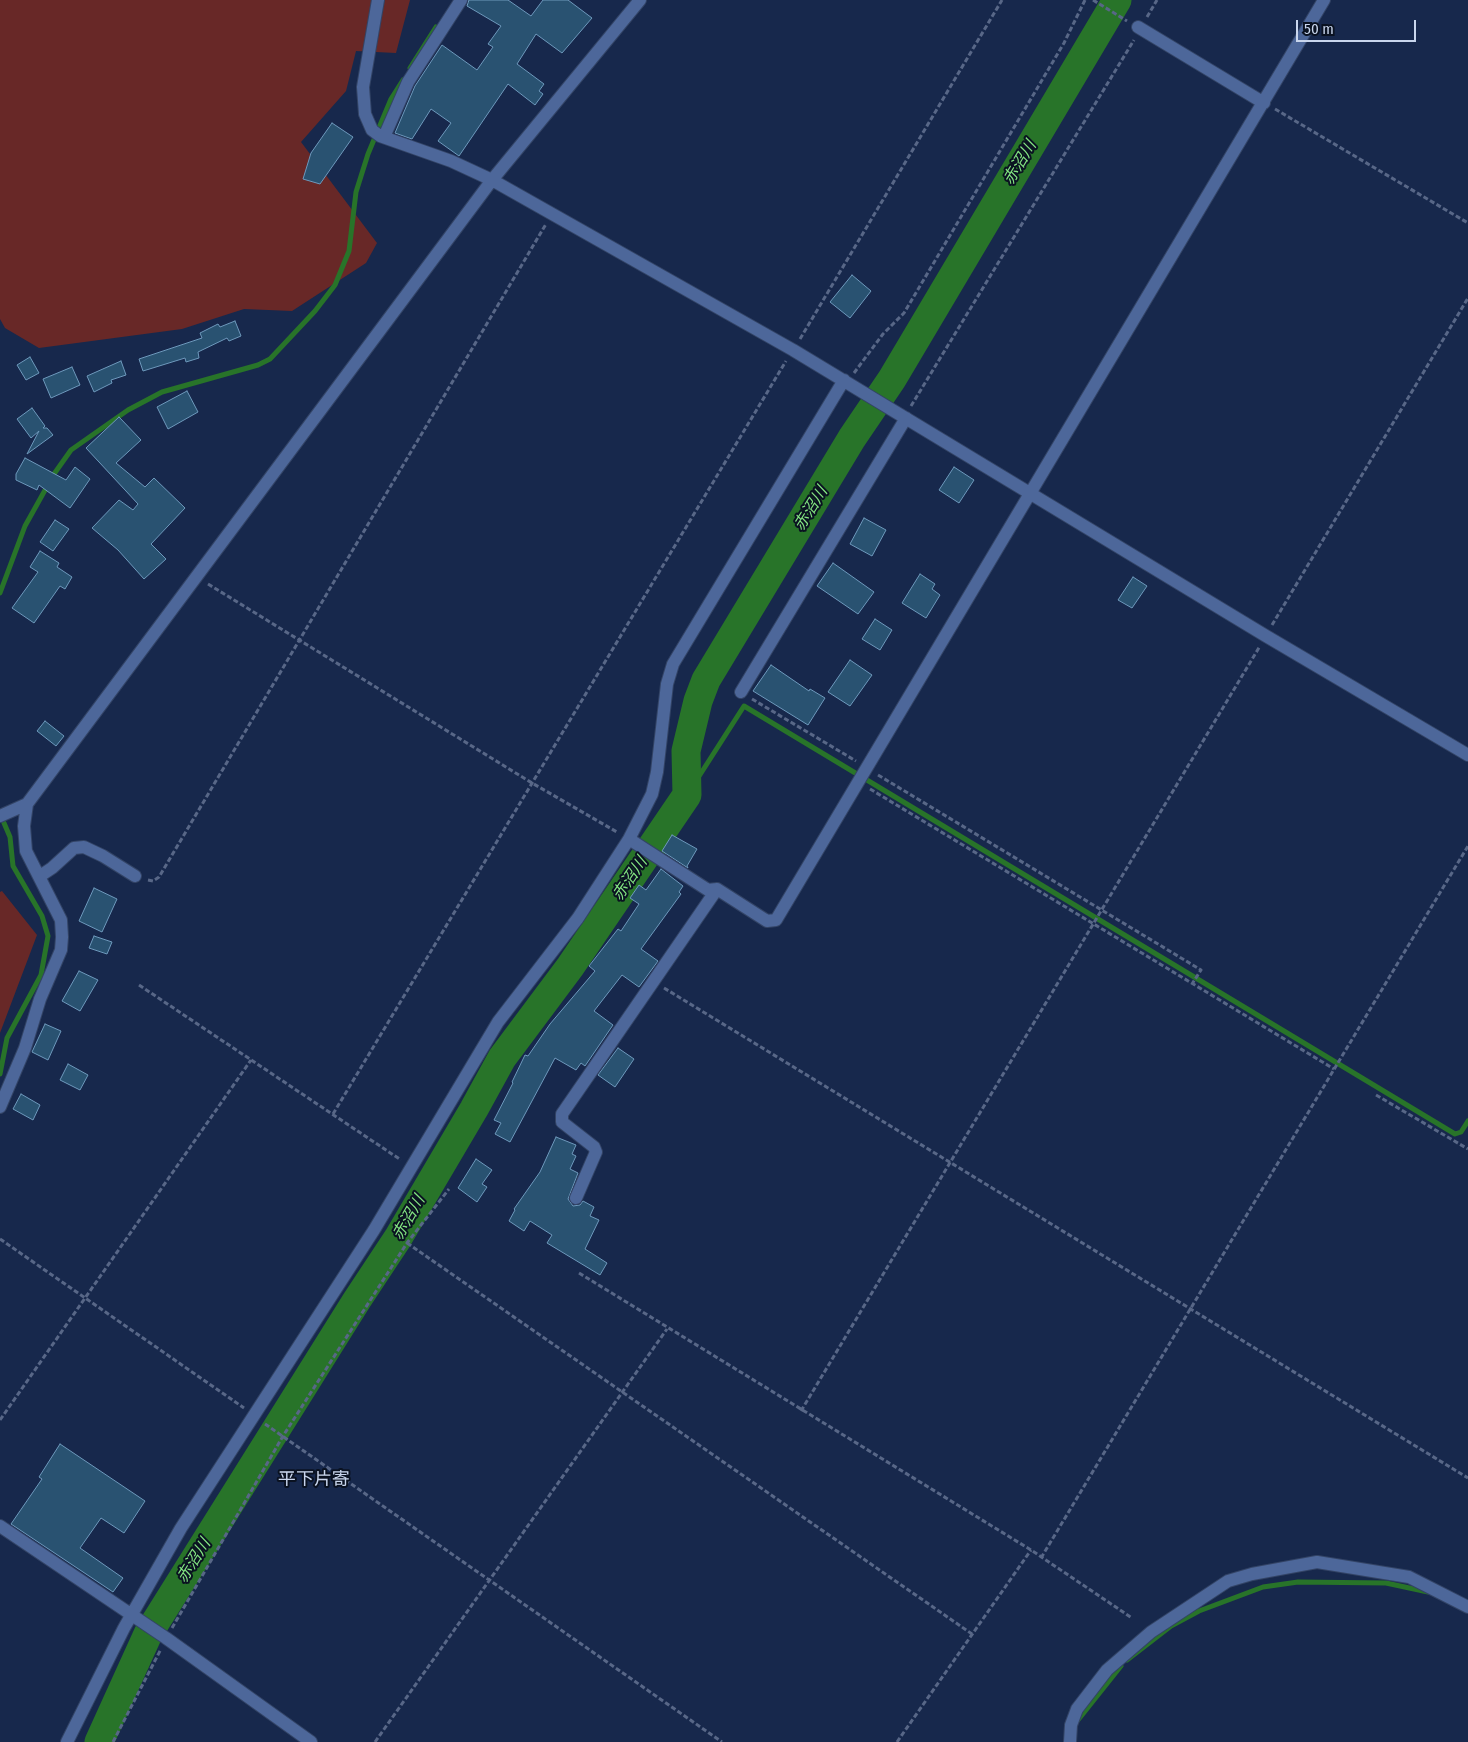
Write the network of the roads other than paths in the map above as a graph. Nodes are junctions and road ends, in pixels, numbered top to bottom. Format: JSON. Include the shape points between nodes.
{"nodes":[{"id":1,"x":378,"y":0,"type":"edge"},
{"id":2,"x":461,"y":0,"type":"edge"},
{"id":3,"x":640,"y":0,"type":"edge"},
{"id":4,"x":1324,"y":0,"type":"edge"},
{"id":5,"x":1139,"y":28,"type":"road end"},
{"id":6,"x":1264,"y":102,"type":"junction"},
{"id":7,"x":379,"y":134,"type":"junction"},
{"id":8,"x":492,"y":180,"type":"junction"},
{"id":9,"x":848,"y":383,"type":"junction"},
{"id":10,"x":902,"y":416,"type":"junction"},
{"id":11,"x":1030,"y":493,"type":"junction"},
{"id":12,"x":741,"y":692,"type":"road end"},
{"id":13,"x":1468,"y":755,"type":"edge"},
{"id":14,"x":27,"y":804,"type":"junction"},
{"id":15,"x":3,"y":815,"type":"edge"},
{"id":16,"x":629,"y":839,"type":"junction"},
{"id":17,"x":40,"y":876,"type":"junction"},
{"id":18,"x":135,"y":876,"type":"road end"},
{"id":19,"x":717,"y":889,"type":"junction"},
{"id":20,"x":0,"y":1107,"type":"edge"},
{"id":21,"x":576,"y":1198,"type":"dead end"},
{"id":22,"x":0,"y":1526,"type":"edge"},
{"id":23,"x":1468,"y":1608,"type":"edge"},
{"id":24,"x":131,"y":1615,"type":"junction"},
{"id":25,"x":68,"y":1742,"type":"edge"},
{"id":26,"x":311,"y":1742,"type":"edge"},
{"id":27,"x":1070,"y":1742,"type":"edge"}],
"edges":[{"from":1,"to":7,"type":"street","via":[[364,87],[365,114]]},
{"from":2,"to":7,"type":"street"},
{"from":3,"to":8,"type":"street"},
{"from":4,"to":6,"type":"street"},
{"from":5,"to":6,"type":"street"},
{"from":6,"to":11,"type":"street"},
{"from":7,"to":8,"type":"street"},
{"from":8,"to":9,"type":"street"},
{"from":8,"to":14,"type":"street"},
{"from":9,"to":10,"type":"street"},
{"from":9,"to":16,"type":"street","via":[[674,664],[667,684],[654,787],[646,810]]},
{"from":10,"to":11,"type":"street"},
{"from":10,"to":12,"type":"street"},
{"from":11,"to":13,"type":"street"},
{"from":11,"to":19,"type":"street","via":[[776,920],[767,921]]},
{"from":14,"to":15,"type":"street"},
{"from":14,"to":17,"type":"street","via":[[24,826],[26,850]]},
{"from":16,"to":19,"type":"street","via":[[708,890]]},
{"from":16,"to":24,"type":"street","via":[[578,918],[498,1022],[412,1167],[181,1528]]},
{"from":17,"to":18,"type":"street","via":[[74,848],[84,847]]},
{"from":17,"to":20,"type":"street","via":[[62,920],[61,950],[40,999],[26,1048]]},
{"from":19,"to":21,"type":"street","via":[[562,1114],[562,1122],[596,1152]]},
{"from":22,"to":24,"type":"street"},
{"from":23,"to":27,"type":"street","via":[[1409,1577],[1318,1562],[1252,1574],[1228,1582],[1151,1632],[1107,1670],[1077,1709],[1071,1725]]},
{"from":24,"to":25,"type":"street"},
{"from":24,"to":26,"type":"street"}]}
